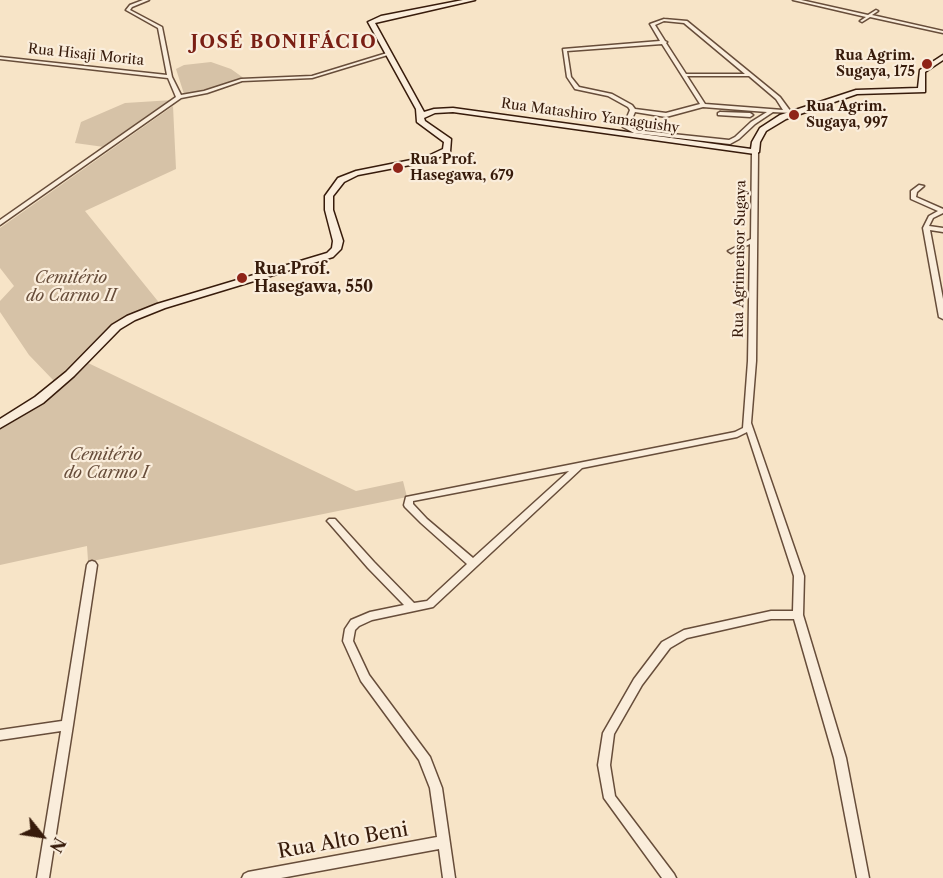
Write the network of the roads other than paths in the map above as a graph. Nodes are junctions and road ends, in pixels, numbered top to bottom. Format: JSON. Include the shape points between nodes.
{"nodes":[{"id":1,"x":147,"y":0,"type":"edge"},
{"id":2,"x":472,"y":0,"type":"edge"},
{"id":3,"x":795,"y":0,"type":"edge"},
{"id":4,"x":876,"y":11,"type":"dead end"},
{"id":5,"x":868,"y":16,"type":"junction"},
{"id":6,"x":862,"y":21,"type":"dead end"},
{"id":7,"x":943,"y":32,"type":"edge"},
{"id":8,"x":664,"y":42,"type":"junction"},
{"id":9,"x":389,"y":54,"type":"junction"},
{"id":10,"x":943,"y":57,"type":"edge"},
{"id":11,"x":0,"y":58,"type":"edge"},
{"id":12,"x":685,"y":75,"type":"junction"},
{"id":13,"x":751,"y":75,"type":"junction"},
{"id":14,"x":170,"y":77,"type":"junction"},
{"id":15,"x":179,"y":97,"type":"junction"},
{"id":16,"x":702,"y":106,"type":"junction"},
{"id":17,"x":633,"y":110,"type":"junction"},
{"id":18,"x":773,"y":110,"type":"junction"},
{"id":19,"x":749,"y":112,"type":"junction"},
{"id":20,"x":789,"y":112,"type":"junction"},
{"id":21,"x":422,"y":116,"type":"junction"},
{"id":22,"x":753,"y":123,"type":"junction"},
{"id":23,"x":755,"y":152,"type":"junction"},
{"id":24,"x":921,"y":186,"type":"dead end"},
{"id":25,"x":943,"y":211,"type":"edge"},
{"id":26,"x":0,"y":223,"type":"edge"},
{"id":27,"x":926,"y":228,"type":"junction"},
{"id":28,"x":943,"y":230,"type":"edge"},
{"id":29,"x":754,"y":240,"type":"junction"},
{"id":30,"x":731,"y":251,"type":"dead end"},
{"id":31,"x":932,"y":259,"type":"junction"},
{"id":32,"x":943,"y":260,"type":"edge"},
{"id":33,"x":940,"y":283,"type":"edge"},
{"id":34,"x":942,"y":307,"type":"edge"},
{"id":35,"x":943,"y":317,"type":"edge"},
{"id":36,"x":0,"y":424,"type":"edge"},
{"id":37,"x":749,"y":425,"type":"junction"},
{"id":38,"x":578,"y":467,"type":"junction"},
{"id":39,"x":332,"y":521,"type":"dead end"},
{"id":40,"x":474,"y":564,"type":"junction"},
{"id":41,"x":92,"y":565,"type":"dead end"},
{"id":42,"x":413,"y":608,"type":"junction"},
{"id":43,"x":798,"y":615,"type":"junction"},
{"id":44,"x":68,"y":724,"type":"junction"},
{"id":45,"x":0,"y":735,"type":"edge"},
{"id":46,"x":444,"y":842,"type":"junction"},
{"id":47,"x":43,"y":878,"type":"edge"},
{"id":48,"x":248,"y":878,"type":"edge"},
{"id":49,"x":449,"y":878,"type":"edge"},
{"id":50,"x":670,"y":878,"type":"edge"},
{"id":51,"x":863,"y":878,"type":"edge"}],
"edges":[{"from":1,"to":14,"type":"street","via":[[128,10],[160,27]]},
{"from":2,"to":9,"type":"main road","via":[[373,20],[371,24]]},
{"from":3,"to":5,"type":"street"},
{"from":4,"to":5,"type":"street"},
{"from":5,"to":6,"type":"street"},
{"from":5,"to":7,"type":"street"},
{"from":8,"to":12,"type":"street"},
{"from":8,"to":13,"type":"street","via":[[652,24],[685,22]]},
{"from":8,"to":17,"type":"street","via":[[571,48],[564,52],[573,86],[618,98]]},
{"from":9,"to":15,"type":"street","via":[[312,77],[234,81]]},
{"from":9,"to":21,"type":"main road"},
{"from":10,"to":20,"type":"main road","name":"Rua Agrimensor Sugaya","via":[[922,71],[923,89],[919,91],[862,91]]},
{"from":11,"to":14,"type":"street","name":"Rua Hisaji Morita"},
{"from":12,"to":13,"type":"street"},
{"from":12,"to":16,"type":"street"},
{"from":13,"to":20,"type":"street"},
{"from":14,"to":15,"type":"street"},
{"from":15,"to":26,"type":"street"},
{"from":16,"to":17,"type":"street","via":[[666,115]]},
{"from":16,"to":19,"type":"street"},
{"from":16,"to":19,"type":"street","via":[[719,114]]},
{"from":17,"to":22,"type":"street","via":[[627,129],[719,142],[734,141]]},
{"from":18,"to":19,"type":"street"},
{"from":18,"to":20,"type":"street"},
{"from":18,"to":22,"type":"street"},
{"from":19,"to":22,"type":"street"},
{"from":20,"to":23,"type":"main road","name":"Rua Agrimensor Sugaya","via":[[763,130]]},
{"from":21,"to":23,"type":"main road","name":"Rua Matashiro Yamaguishy","via":[[453,110]]},
{"from":21,"to":36,"type":"main road","via":[[423,124],[448,141],[447,150],[428,159],[356,173],[341,180],[328,196],[338,235],[336,249],[330,255],[130,318],[39,400]]},
{"from":23,"to":29,"type":"street","name":"Rua Agrimensor Sugaya"},
{"from":24,"to":25,"type":"street","via":[[913,198]]},
{"from":25,"to":27,"type":"street","via":[[931,217]]},
{"from":27,"to":28,"type":"street"},
{"from":27,"to":31,"type":"street"},
{"from":29,"to":30,"type":"street"},
{"from":29,"to":37,"type":"street","name":"Rua Agrimensor Sugaya"},
{"from":31,"to":32,"type":"street"},
{"from":31,"to":33,"type":"street"},
{"from":33,"to":34,"type":"street"},
{"from":34,"to":35,"type":"street"},
{"from":37,"to":38,"type":"street","via":[[737,434]]},
{"from":37,"to":43,"type":"street","name":"Rua Agrimensor Sugaya","via":[[799,576]]},
{"from":38,"to":40,"type":"street"},
{"from":38,"to":40,"type":"street","via":[[409,500],[408,505],[417,514]]},
{"from":39,"to":42,"type":"street"},
{"from":40,"to":42,"type":"street","via":[[430,604]]},
{"from":41,"to":44,"type":"street"},
{"from":42,"to":46,"type":"street","via":[[369,616],[353,625],[348,641],[365,678],[424,757],[436,788]]},
{"from":43,"to":50,"type":"street","via":[[771,615],[684,634],[666,645],[638,682],[609,733],[604,765],[610,798]]},
{"from":43,"to":51,"type":"street","name":"Rua Agrimensor Sugaya","via":[[840,758]]},
{"from":44,"to":45,"type":"street"},
{"from":44,"to":47,"type":"street"},
{"from":46,"to":48,"type":"street","name":"Rua Alto Beni"},
{"from":46,"to":49,"type":"street"}]}
